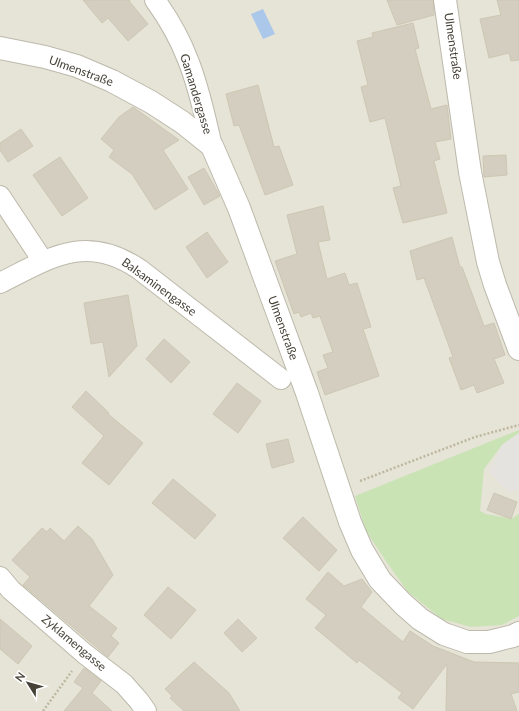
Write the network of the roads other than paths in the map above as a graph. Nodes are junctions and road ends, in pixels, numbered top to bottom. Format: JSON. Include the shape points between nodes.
{"nodes":[{"id":1,"x":155,"y":0,"type":"edge"},
{"id":2,"x":445,"y":0,"type":"edge"},
{"id":3,"x":0,"y":48,"type":"edge"},
{"id":4,"x":212,"y":146,"type":"junction"},
{"id":5,"x":0,"y":196,"type":"edge"},
{"id":6,"x":43,"y":262,"type":"junction"},
{"id":7,"x":0,"y":283,"type":"edge"},
{"id":8,"x":519,"y":349,"type":"edge"},
{"id":9,"x":281,"y":379,"type":"dead end"},
{"id":10,"x":0,"y":577,"type":"edge"},
{"id":11,"x":519,"y":633,"type":"edge"},
{"id":12,"x":146,"y":711,"type":"edge"}],
"edges":[{"from":1,"to":4,"type":"street","name":"Gamandergasse","via":[[188,59]]},
{"from":2,"to":8,"type":"street","name":"Ulmenstraße","via":[[470,172],[488,262]]},
{"from":3,"to":4,"type":"street","name":"Ulmenstraße","via":[[71,64],[112,81],[182,122]]},
{"from":4,"to":11,"type":"street","name":"Ulmenstraße","via":[[239,208],[350,522],[362,550],[380,580],[420,619],[444,634],[467,642],[489,642]]},
{"from":5,"to":6,"type":"street"},
{"from":6,"to":7,"type":"street","name":"Balsaminengasse"},
{"from":6,"to":9,"type":"street","name":"Balsaminengasse","via":[[63,254],[85,250],[102,252],[126,260]]},
{"from":10,"to":12,"type":"street","name":"Zyklamengasse","via":[[85,654],[124,684]]}]}
